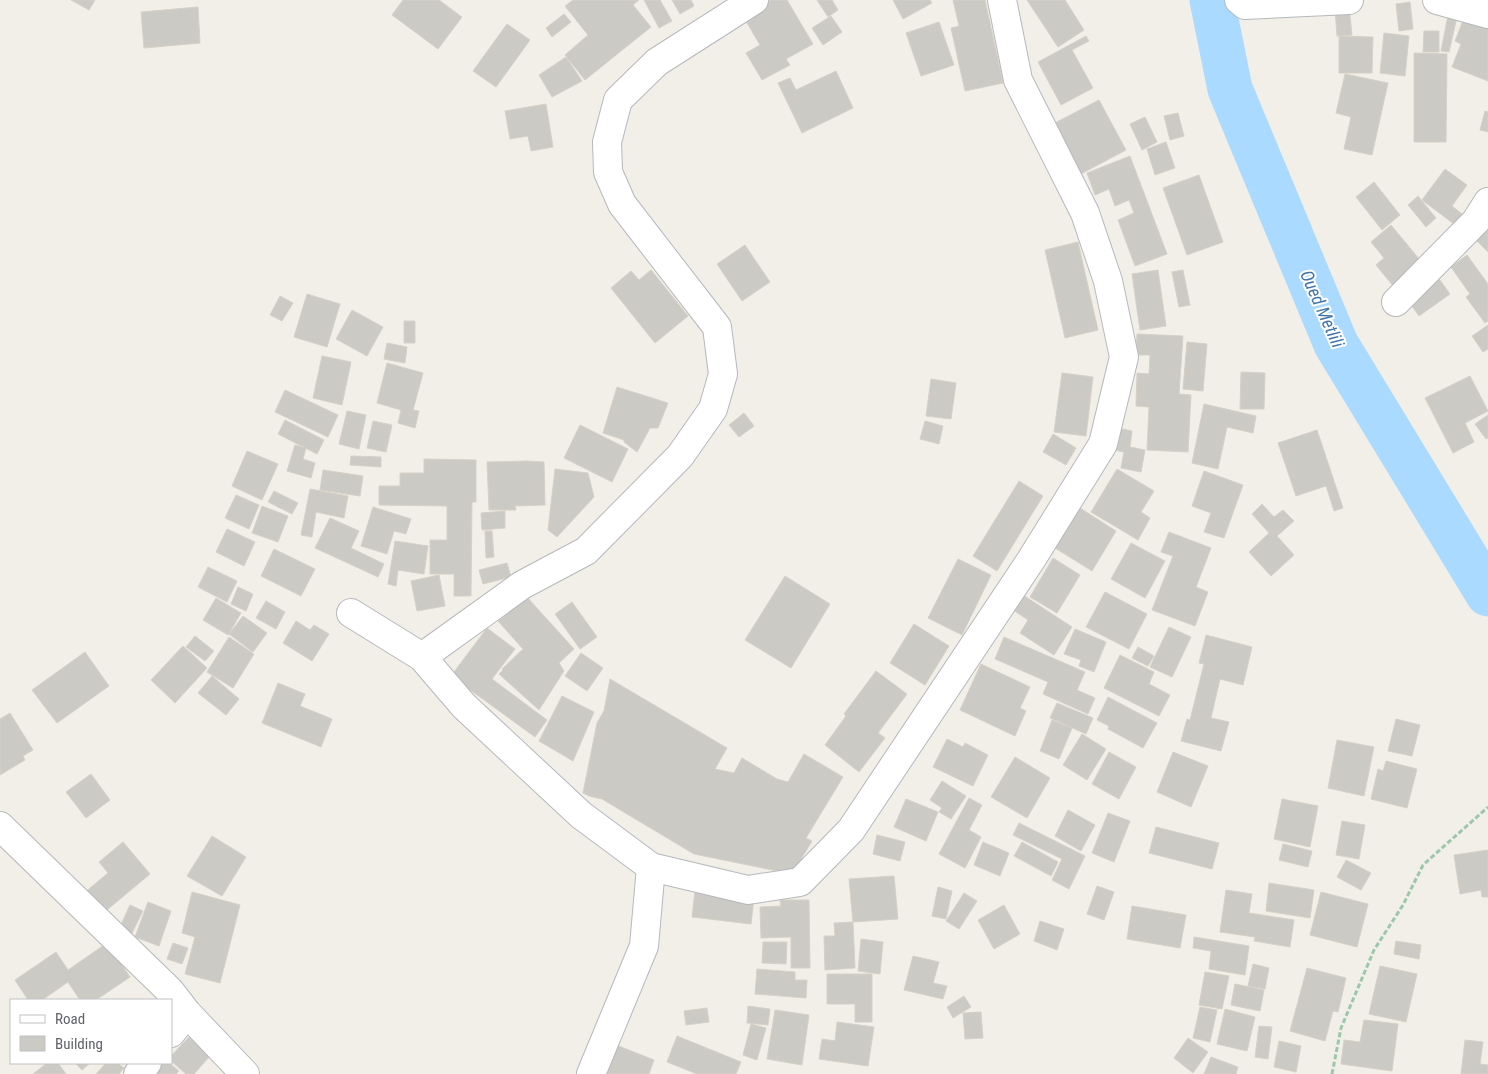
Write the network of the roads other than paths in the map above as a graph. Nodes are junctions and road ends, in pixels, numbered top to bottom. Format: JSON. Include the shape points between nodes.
{"nodes":[{"id":1,"x":754,"y":0,"type":"edge"},
{"id":2,"x":1002,"y":0,"type":"edge"},
{"id":3,"x":1239,"y":0,"type":"edge"},
{"id":4,"x":1349,"y":0,"type":"edge"},
{"id":5,"x":1437,"y":0,"type":"edge"},
{"id":6,"x":1488,"y":14,"type":"edge"},
{"id":7,"x":1488,"y":202,"type":"edge"},
{"id":8,"x":1396,"y":302,"type":"dead end"},
{"id":9,"x":350,"y":613,"type":"dead end"},
{"id":10,"x":422,"y":657,"type":"junction"},
{"id":11,"x":0,"y":826,"type":"edge"},
{"id":12,"x":651,"y":867,"type":"junction"},
{"id":13,"x":169,"y":999,"type":"edge"},
{"id":14,"x":172,"y":1006,"type":"edge"},
{"id":15,"x":179,"y":1023,"type":"edge"},
{"id":16,"x":146,"y":1064,"type":"edge"},
{"id":17,"x":138,"y":1074,"type":"edge"},
{"id":18,"x":245,"y":1074,"type":"edge"},
{"id":19,"x":591,"y":1074,"type":"edge"}],
"edges":[{"from":1,"to":10,"type":"street","via":[[657,62],[618,100],[607,142],[608,172],[622,204],[717,327],[723,374],[713,409],[680,456],[586,551],[522,586]]},
{"from":2,"to":12,"type":"street","via":[[1018,80],[1085,213],[1108,281],[1124,357],[1103,444],[1031,560],[851,830],[800,882],[748,890]]},
{"from":3,"to":4,"type":"street","via":[[1245,5]]},
{"from":5,"to":6,"type":"street"},
{"from":7,"to":8,"type":"street","via":[[1476,221]]},
{"from":9,"to":10,"type":"street"},
{"from":10,"to":12,"type":"street","via":[[464,706],[574,808]]},
{"from":11,"to":13,"type":"street","via":[[163,984]]},
{"from":12,"to":19,"type":"street","via":[[644,946]]},
{"from":14,"to":15,"type":"street"},
{"from":15,"to":18,"type":"street"},
{"from":16,"to":17,"type":"street"}]}
